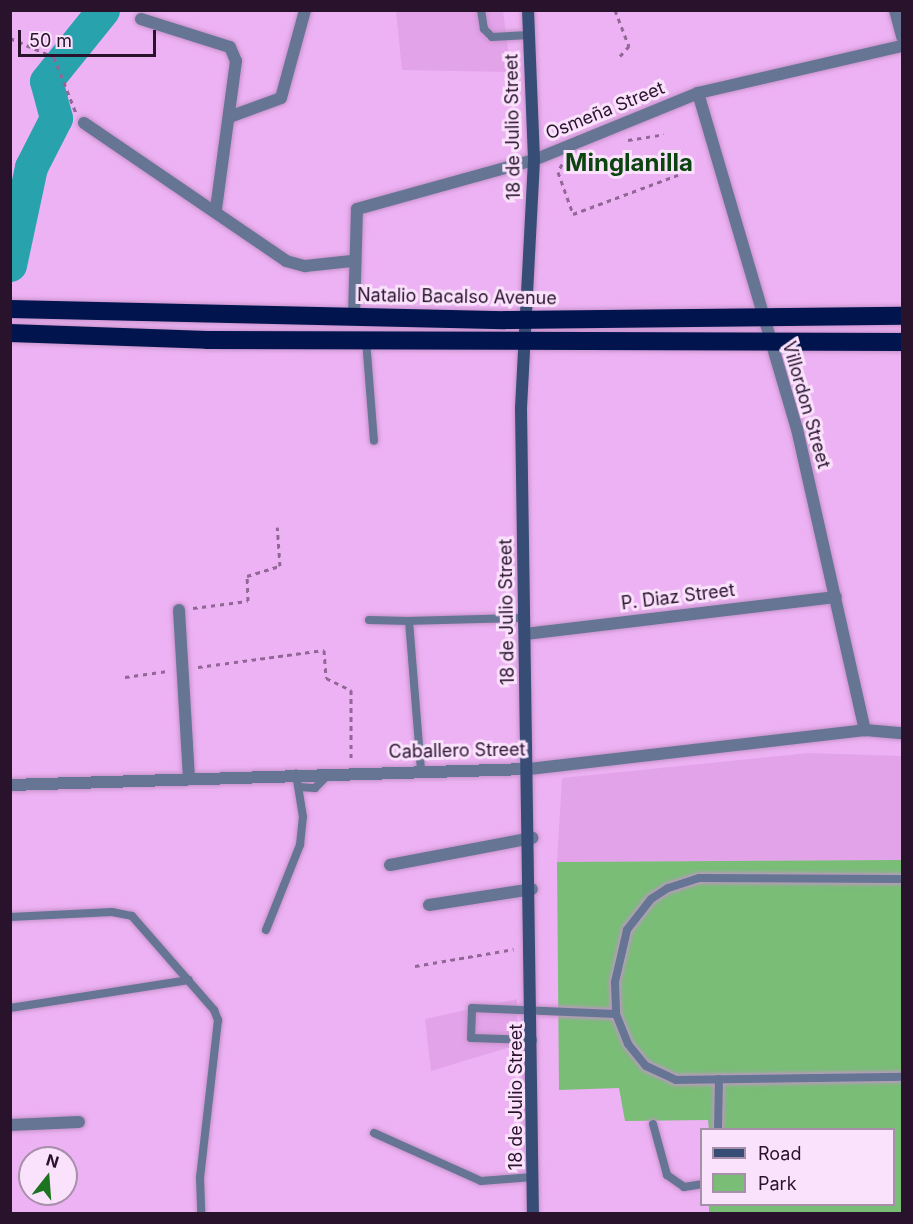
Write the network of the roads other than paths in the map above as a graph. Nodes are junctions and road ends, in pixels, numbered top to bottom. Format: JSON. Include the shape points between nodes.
{"nodes":[{"id":1,"x":305,"y":10,"type":"edge"},
{"id":2,"x":481,"y":10,"type":"edge"},
{"id":3,"x":528,"y":10,"type":"edge"},
{"id":4,"x":895,"y":10,"type":"edge"},
{"id":5,"x":141,"y":19,"type":"dead end"},
{"id":6,"x":529,"y":35,"type":"junction"},
{"id":7,"x":903,"y":37,"type":"edge"},
{"id":8,"x":903,"y":46,"type":"edge"},
{"id":9,"x":698,"y":93,"type":"junction"},
{"id":10,"x":232,"y":116,"type":"junction"},
{"id":11,"x":84,"y":123,"type":"road end"},
{"id":12,"x":534,"y":159,"type":"junction"},
{"id":13,"x":216,"y":209,"type":"junction"},
{"id":14,"x":352,"y":261,"type":"junction"},
{"id":15,"x":10,"y":309,"type":"edge"},
{"id":16,"x":354,"y":316,"type":"junction"},
{"id":17,"x":903,"y":316,"type":"edge"},
{"id":18,"x":764,"y":317,"type":"junction"},
{"id":19,"x":529,"y":320,"type":"junction"},
{"id":20,"x":10,"y":333,"type":"edge"},
{"id":21,"x":366,"y":340,"type":"junction"},
{"id":22,"x":528,"y":342,"type":"junction"},
{"id":23,"x":903,"y":342,"type":"edge"},
{"id":24,"x":770,"y":343,"type":"junction"},
{"id":25,"x":374,"y":441,"type":"dead end"},
{"id":26,"x":836,"y":597,"type":"junction"},
{"id":27,"x":179,"y":610,"type":"road end"},
{"id":28,"x":525,"y":618,"type":"junction"},
{"id":29,"x":369,"y":620,"type":"dead end"},
{"id":30,"x":409,"y":621,"type":"junction"},
{"id":31,"x":525,"y":634,"type":"junction"},
{"id":32,"x":866,"y":730,"type":"junction"},
{"id":33,"x":903,"y":733,"type":"edge"},
{"id":34,"x":529,"y":769,"type":"junction"},
{"id":35,"x":421,"y":770,"type":"junction"},
{"id":36,"x":331,"y":772,"type":"junction"},
{"id":37,"x":296,"y":773,"type":"junction"},
{"id":38,"x":189,"y":777,"type":"junction"},
{"id":39,"x":10,"y":785,"type":"edge"},
{"id":40,"x":298,"y":787,"type":"junction"},
{"id":41,"x":532,"y":838,"type":"junction"},
{"id":42,"x":390,"y":866,"type":"dead end"},
{"id":43,"x":903,"y":879,"type":"edge"},
{"id":44,"x":532,"y":889,"type":"junction"},
{"id":45,"x":429,"y":905,"type":"dead end"},
{"id":46,"x":10,"y":918,"type":"edge"},
{"id":47,"x":266,"y":930,"type":"dead end"},
{"id":48,"x":189,"y":980,"type":"junction"},
{"id":49,"x":10,"y":1008,"type":"edge"},
{"id":50,"x":534,"y":1010,"type":"junction"},
{"id":51,"x":616,"y":1014,"type":"junction"},
{"id":52,"x":534,"y":1040,"type":"junction"},
{"id":53,"x":903,"y":1077,"type":"edge"},
{"id":54,"x":719,"y":1079,"type":"junction"},
{"id":55,"x":79,"y":1122,"type":"dead end"},
{"id":56,"x":653,"y":1124,"type":"dead end"},
{"id":57,"x":10,"y":1125,"type":"edge"},
{"id":58,"x":718,"y":1128,"type":"edge"},
{"id":59,"x":374,"y":1133,"type":"dead end"},
{"id":60,"x":533,"y":1177,"type":"junction"},
{"id":61,"x":700,"y":1184,"type":"edge"},
{"id":62,"x":201,"y":1214,"type":"edge"},
{"id":63,"x":534,"y":1214,"type":"edge"}],
"edges":[{"from":1,"to":10,"type":"street","via":[[281,98]]},
{"from":2,"to":6,"type":"lane","via":[[484,29],[492,37]]},
{"from":3,"to":6,"type":"street","name":"18 de Julio Street"},
{"from":4,"to":7,"type":"street"},
{"from":5,"to":10,"type":"street","via":[[230,47],[236,61]]},
{"from":6,"to":12,"type":"street","name":"18 de Julio Street"},
{"from":8,"to":9,"type":"street","name":"Osmeña Street"},
{"from":9,"to":12,"type":"street","name":"Osmeña Street"},
{"from":9,"to":18,"type":"street","name":"Villordon Street"},
{"from":10,"to":13,"type":"street"},
{"from":11,"to":13,"type":"street"},
{"from":12,"to":14,"type":"street","name":"Osmeña Street","via":[[357,209]]},
{"from":12,"to":19,"type":"street","name":"18 de Julio Street"},
{"from":13,"to":14,"type":"street","via":[[286,261],[305,266]]},
{"from":14,"to":16,"type":"street","name":"Osmeña Street"},
{"from":15,"to":16,"type":"highway","name":"Natalio Bacalso Avenue"},
{"from":16,"to":19,"type":"highway","name":"Natalio Bacalso Avenue"},
{"from":17,"to":18,"type":"highway","name":"Natalio Bacalso Avenue"},
{"from":18,"to":19,"type":"highway","name":"Natalio Bacalso Avenue"},
{"from":18,"to":24,"type":"street","name":"Villordon Street"},
{"from":19,"to":22,"type":"street","name":"18 de Julio Street"},
{"from":20,"to":21,"type":"highway"},
{"from":21,"to":22,"type":"highway"},
{"from":21,"to":25,"type":"lane"},
{"from":22,"to":24,"type":"highway"},
{"from":22,"to":28,"type":"street","name":"18 de Julio Street","via":[[521,408]]},
{"from":23,"to":24,"type":"highway"},
{"from":24,"to":26,"type":"street","name":"Villordon Street","via":[[797,429]]},
{"from":26,"to":31,"type":"street","name":"P. Diaz Street"},
{"from":26,"to":32,"type":"street","name":"Villordon Street"},
{"from":27,"to":38,"type":"street"},
{"from":28,"to":30,"type":"lane"},
{"from":28,"to":31,"type":"street","name":"18 de Julio Street"},
{"from":29,"to":30,"type":"lane"},
{"from":30,"to":35,"type":"lane"},
{"from":31,"to":34,"type":"street","name":"18 de Julio Street"},
{"from":32,"to":33,"type":"street","name":"Caballero Street"},
{"from":32,"to":34,"type":"street","name":"Caballero Street"},
{"from":34,"to":35,"type":"street","name":"Caballero Street"},
{"from":34,"to":41,"type":"street","name":"18 de Julio Street"},
{"from":35,"to":36,"type":"street","name":"Caballero Street"},
{"from":36,"to":37,"type":"street","name":"Caballero Street"},
{"from":36,"to":40,"type":"lane","via":[[319,786]]},
{"from":37,"to":38,"type":"street","name":"Caballero Street"},
{"from":37,"to":40,"type":"lane"},
{"from":38,"to":39,"type":"street","name":"Caballero Street"},
{"from":40,"to":47,"type":"lane","via":[[300,845]]},
{"from":41,"to":42,"type":"street"},
{"from":41,"to":44,"type":"street","name":"18 de Julio Street"},
{"from":43,"to":51,"type":"lane","via":[[699,878],[668,888],[651,898],[627,930],[615,982]]},
{"from":44,"to":45,"type":"street"},
{"from":44,"to":50,"type":"street","name":"18 de Julio Street"},
{"from":46,"to":48,"type":"lane","via":[[112,912],[132,916]]},
{"from":48,"to":49,"type":"lane"},
{"from":48,"to":62,"type":"lane","via":[[218,1020],[200,1176]]},
{"from":50,"to":51,"type":"lane"},
{"from":50,"to":52,"type":"street","name":"18 de Julio Street"},
{"from":50,"to":52,"type":"lane","via":[[472,1008],[471,1038]]},
{"from":51,"to":54,"type":"lane","via":[[628,1044],[646,1066],[676,1080]]},
{"from":52,"to":60,"type":"street","name":"18 de Julio Street"},
{"from":53,"to":54,"type":"lane"},
{"from":54,"to":58,"type":"lane"},
{"from":55,"to":57,"type":"street"},
{"from":56,"to":61,"type":"lane","via":[[668,1175],[684,1186]]},
{"from":59,"to":60,"type":"lane","via":[[481,1181]]},
{"from":60,"to":63,"type":"street","name":"18 de Julio Street"}]}
